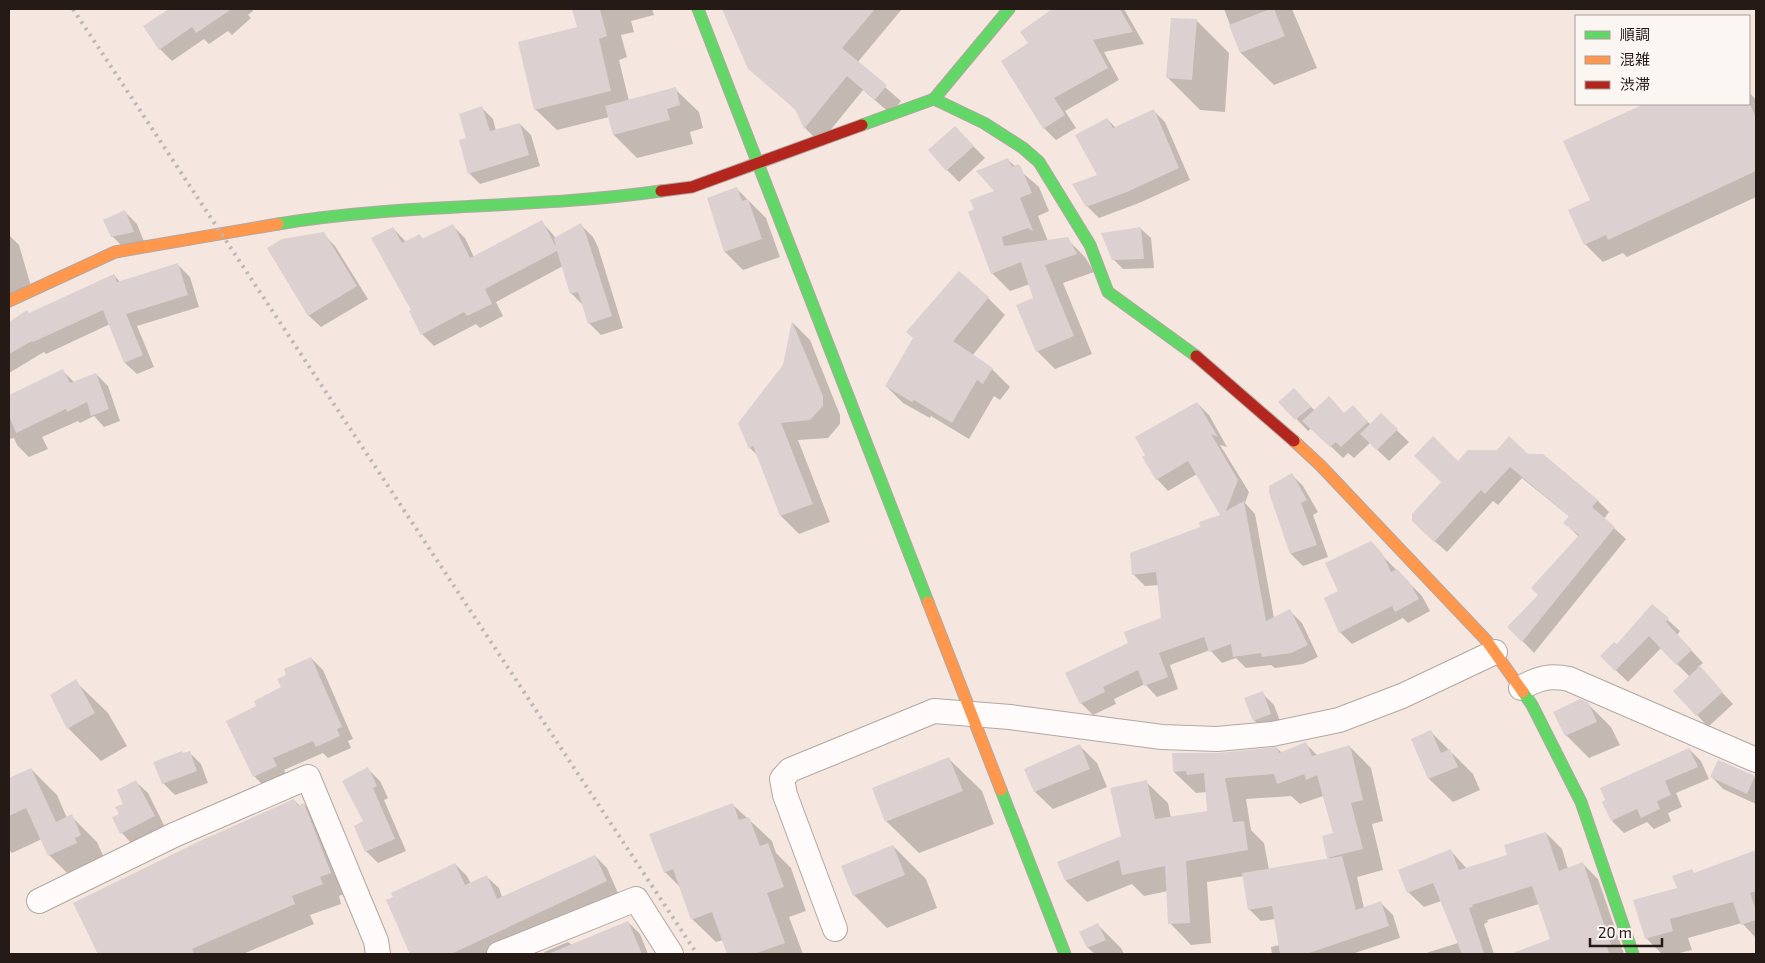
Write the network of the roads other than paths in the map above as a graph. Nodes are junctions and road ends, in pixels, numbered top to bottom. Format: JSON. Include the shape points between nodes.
{"nodes":[{"id":1,"x":698,"y":9,"type":"edge"},
{"id":2,"x":1009,"y":9,"type":"edge"},
{"id":3,"x":934,"y":99,"type":"junction"},
{"id":4,"x":757,"y":164,"type":"junction"},
{"id":5,"x":9,"y":301,"type":"edge"},
{"id":6,"x":1495,"y":652,"type":"junction"},
{"id":7,"x":1521,"y":688,"type":"junction"},
{"id":8,"x":973,"y":714,"type":"junction"},
{"id":9,"x":1756,"y":760,"type":"edge"},
{"id":10,"x":39,"y":901,"type":"dead end"},
{"id":11,"x":835,"y":929,"type":"dead end"},
{"id":12,"x":378,"y":954,"type":"edge"},
{"id":13,"x":499,"y":954,"type":"edge"},
{"id":14,"x":671,"y":954,"type":"edge"},
{"id":15,"x":1065,"y":954,"type":"edge"},
{"id":16,"x":1633,"y":954,"type":"edge"}],
"edges":[{"from":1,"to":4,"type":"street"},
{"from":2,"to":3,"type":"street"},
{"from":3,"to":4,"type":"street"},
{"from":3,"to":6,"type":"street","via":[[984,122],[1039,162],[1090,245],[1108,292],[1193,353],[1293,440]]},
{"from":4,"to":5,"type":"street","via":[[692,187],[597,200],[330,216],[115,252]]},
{"from":4,"to":8,"type":"street"},
{"from":6,"to":7,"type":"street"},
{"from":6,"to":8,"type":"street","via":[[1402,696],[1339,720],[1272,734],[1217,739],[1162,737]]},
{"from":7,"to":9,"type":"street","via":[[1535,679],[1569,678]]},
{"from":7,"to":16,"type":"street","via":[[1581,802]]},
{"from":8,"to":11,"type":"street","via":[[934,711],[790,770],[782,779],[785,796]]},
{"from":8,"to":15,"type":"street"},
{"from":10,"to":12,"type":"street","via":[[174,835],[308,777],[376,941]]},
{"from":13,"to":14,"type":"street","via":[[636,899]]}]}
